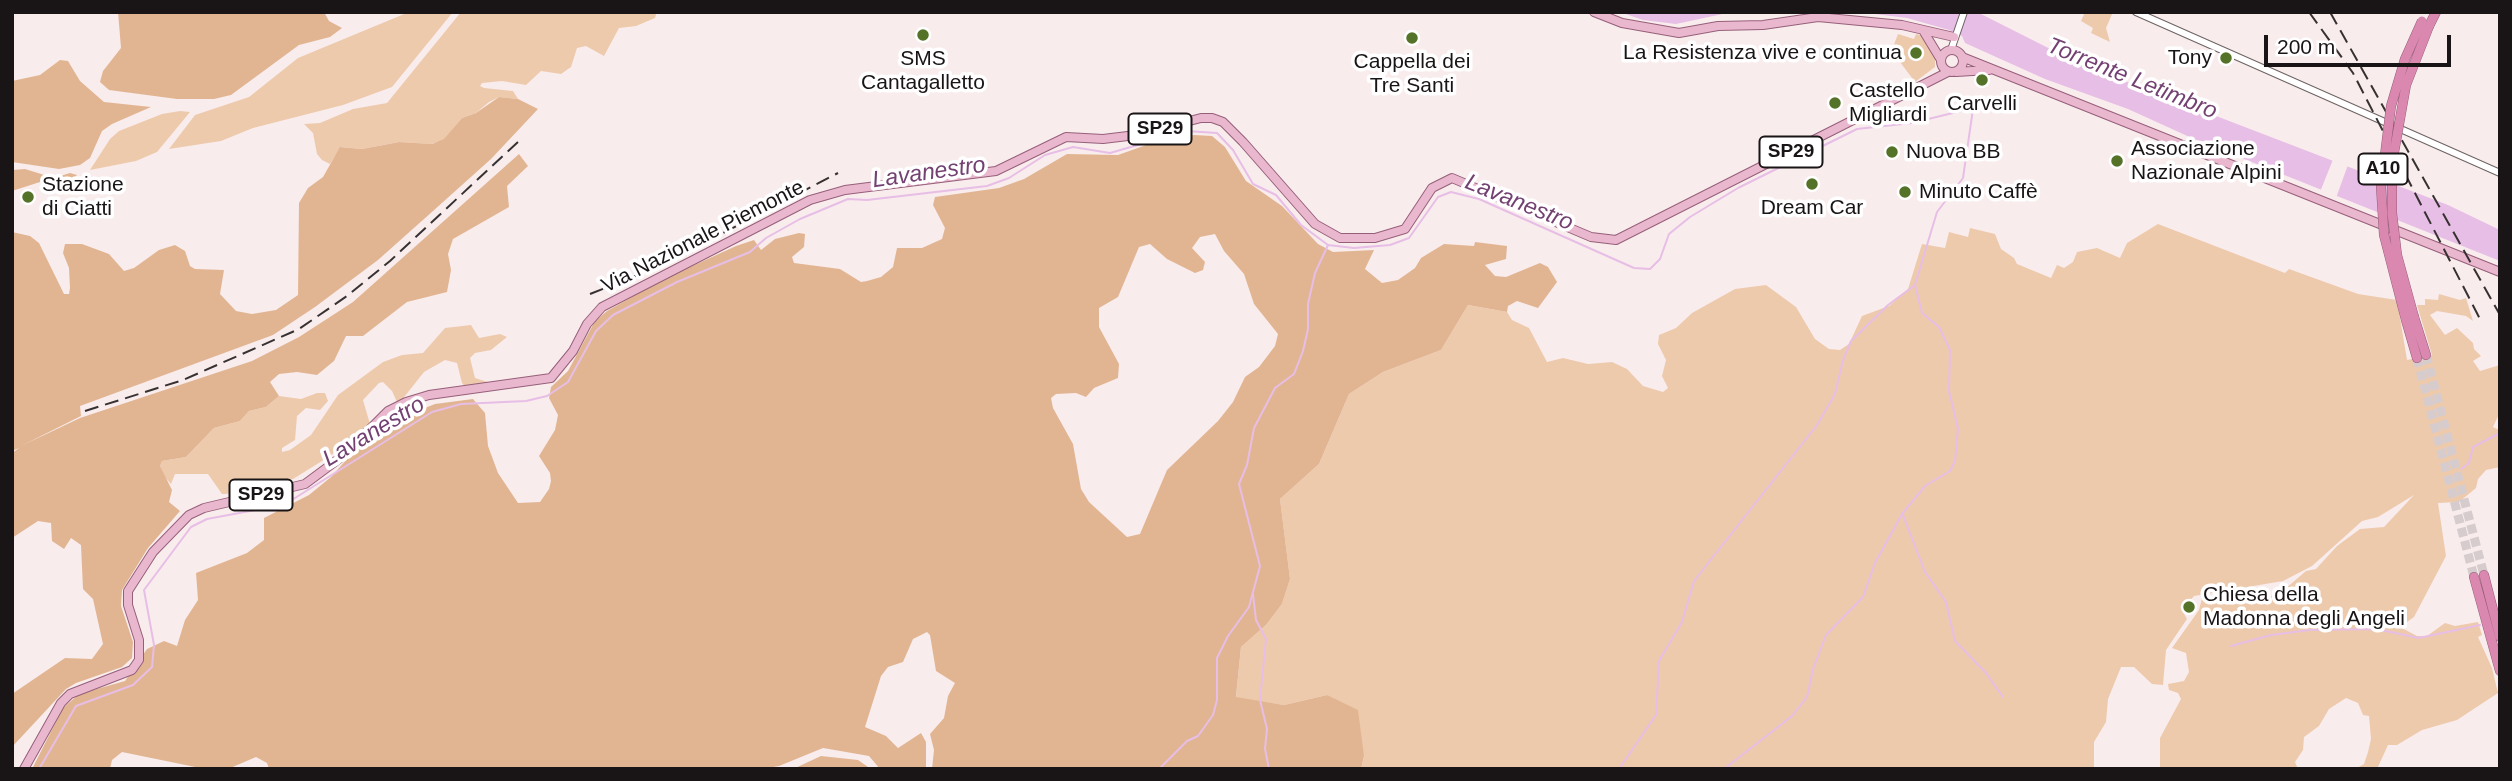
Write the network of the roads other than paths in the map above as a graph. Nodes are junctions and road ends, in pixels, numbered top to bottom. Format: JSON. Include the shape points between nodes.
{"nodes":[{"id":1,"x":1594,"y":12,"type":"edge"},
{"id":2,"x":1964,"y":12,"type":"edge"},
{"id":3,"x":2136,"y":12,"type":"edge"},
{"id":4,"x":2436,"y":12,"type":"edge"},
{"id":5,"x":2426,"y":20,"type":"edge"},
{"id":6,"x":1924,"y":32,"type":"junction"},
{"id":7,"x":1954,"y":35,"type":"junction"},
{"id":8,"x":1949,"y":51,"type":"junction"},
{"id":9,"x":1962,"y":57,"type":"junction"},
{"id":10,"x":1941,"y":62,"type":"junction"},
{"id":11,"x":1995,"y":71,"type":"junction"},
{"id":12,"x":1952,"y":72,"type":"junction"},
{"id":13,"x":1922,"y":84,"type":"junction"},
{"id":14,"x":2500,"y":173,"type":"edge"},
{"id":15,"x":2500,"y":272,"type":"edge"},
{"id":16,"x":2422,"y":356,"type":"tunnel mouth"},
{"id":17,"x":2500,"y":637,"type":"edge"},
{"id":18,"x":2500,"y":671,"type":"edge"},
{"id":19,"x":24,"y":769,"type":"edge"}],
"edges":[{"from":1,"to":6,"type":"main road","via":[[1645,28],[1693,32],[1818,17],[1902,25]]},
{"from":2,"to":7,"type":"street"},
{"from":3,"to":14,"type":"street"},
{"from":4,"to":5,"type":"highway","number":"A10"},
{"from":5,"to":16,"type":"highway","number":"A10","bridge":true,"via":[[2406,85],[2392,164],[2394,233]]},
{"from":6,"to":7,"type":"main road"},
{"from":6,"to":8,"type":"main road"},
{"from":6,"to":10,"type":"main road"},
{"from":7,"to":8,"type":"street"},
{"from":8,"to":9,"type":"main road"},
{"from":8,"to":10,"type":"main road","name":"Via Nazionale Piemonte"},
{"from":9,"to":11,"type":"main road"},
{"from":9,"to":12,"type":"main road","via":[[1962,67]]},
{"from":10,"to":12,"type":"main road"},
{"from":10,"to":13,"type":"main road","name":"Via Nazionale Piemonte","number":"SP29"},
{"from":11,"to":12,"type":"main road"},
{"from":11,"to":15,"type":"main road"},
{"from":12,"to":13,"type":"main road","name":"Via Nazionale Piemonte","number":"SP29"},
{"from":13,"to":19,"type":"main road","name":"Via Nazionale Piemonte","number":"SP29","via":[[1616,240],[1591,237],[1452,178],[1432,188],[1405,229],[1375,238],[1340,238],[1315,224],[1223,122],[1201,118],[1136,135],[1066,137],[996,171],[845,190],[810,200],[602,307],[551,378],[406,402],[388,411],[344,455],[305,484],[189,515],[153,552],[128,591],[139,660],[132,670],[70,694]]},
{"from":17,"to":18,"type":"highway","via":[[2479,576]]}]}
